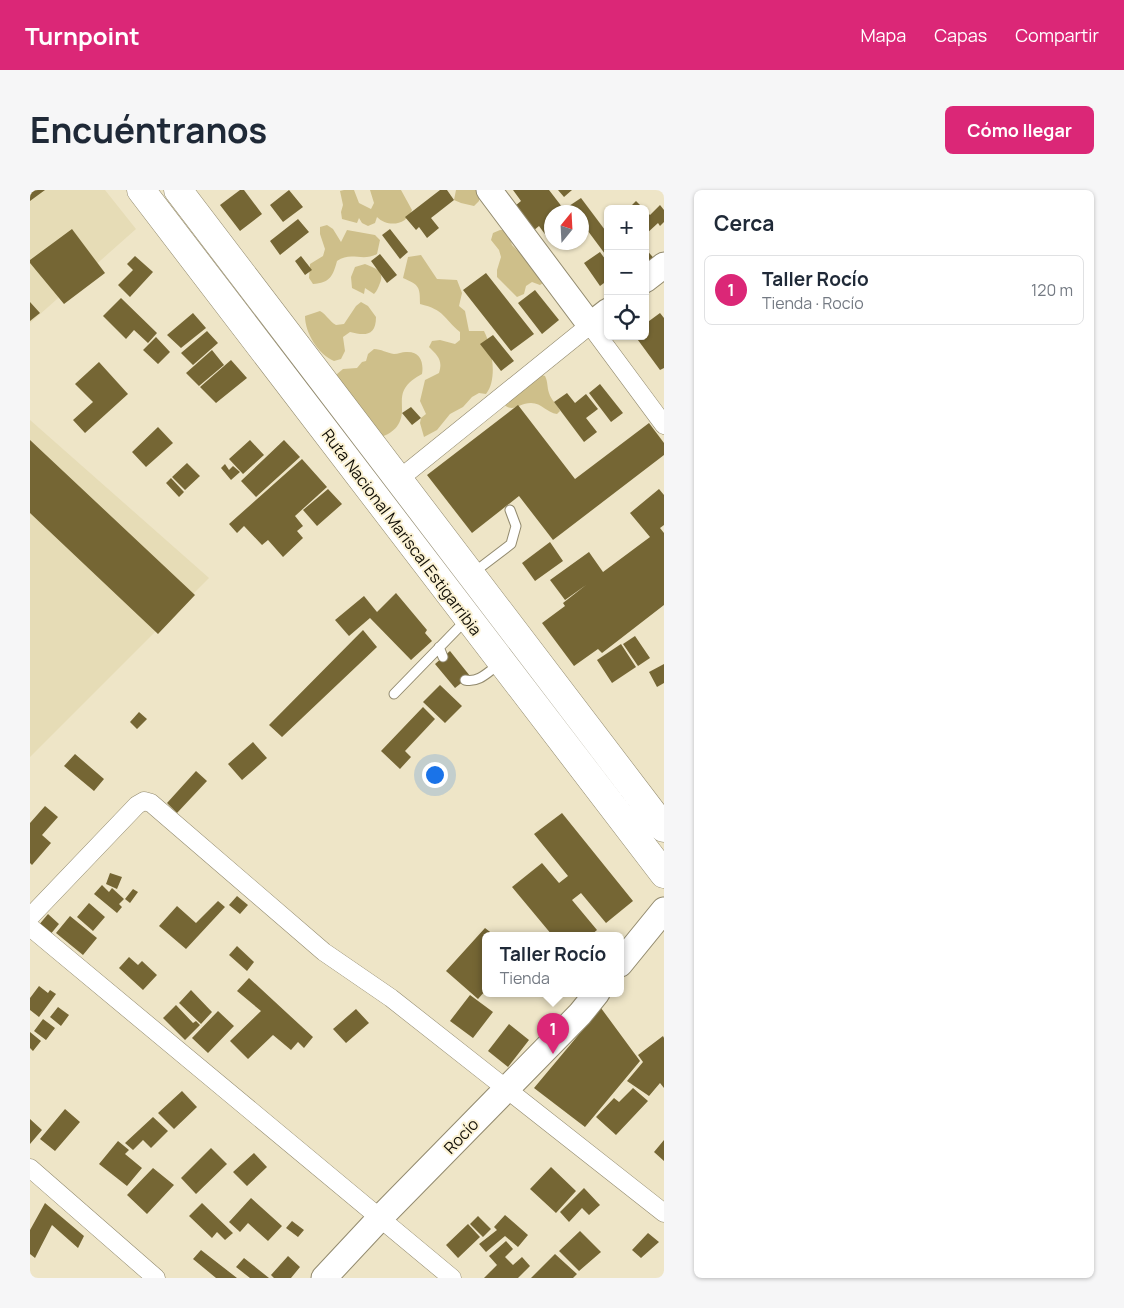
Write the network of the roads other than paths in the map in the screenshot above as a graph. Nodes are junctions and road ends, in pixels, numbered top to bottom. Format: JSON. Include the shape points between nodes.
{"nodes":[{"id":1,"x":141,"y":190,"type":"edge"},
{"id":2,"x":178,"y":190,"type":"edge"},
{"id":3,"x":489,"y":190,"type":"edge"},
{"id":4,"x":664,"y":266,"type":"edge"},
{"id":5,"x":649,"y":277,"type":"edge"},
{"id":6,"x":599,"y":318,"type":"edge"},
{"id":7,"x":664,"y":425,"type":"edge"},
{"id":8,"x":398,"y":480,"type":"junction"},
{"id":9,"x":510,"y":510,"type":"dead end"},
{"id":10,"x":470,"y":575,"type":"junction"},
{"id":11,"x":468,"y":618,"type":"junction"},
{"id":12,"x":439,"y":647,"type":"junction"},
{"id":13,"x":443,"y":657,"type":"dead end"},
{"id":14,"x":502,"y":661,"type":"junction"},
{"id":15,"x":465,"y":680,"type":"dead end"},
{"id":16,"x":394,"y":694,"type":"dead end"},
{"id":17,"x":664,"y":828,"type":"edge"},
{"id":18,"x":664,"y":874,"type":"edge"},
{"id":19,"x":664,"y":910,"type":"edge"},
{"id":20,"x":30,"y":918,"type":"edge"},
{"id":21,"x":30,"y":927,"type":"edge"},
{"id":22,"x":624,"y":959,"type":"edge"},
{"id":23,"x":594,"y":997,"type":"edge"},
{"id":24,"x":506,"y":1089,"type":"junction"},
{"id":25,"x":30,"y":1168,"type":"edge"},
{"id":26,"x":664,"y":1213,"type":"edge"},
{"id":27,"x":380,"y":1218,"type":"junction"},
{"id":28,"x":156,"y":1278,"type":"edge"},
{"id":29,"x":324,"y":1278,"type":"edge"},
{"id":30,"x":452,"y":1278,"type":"edge"}],
"edges":[{"from":1,"to":11,"type":"highway","name":"Ruta Nacional Mariscal Estigarribia"},
{"from":2,"to":8,"type":"highway","name":"Ruta Nacional Mariscal Estigarribia"},
{"from":3,"to":6,"type":"main road"},
{"from":4,"to":5,"type":"main road"},
{"from":6,"to":7,"type":"street"},
{"from":6,"to":8,"type":"street"},
{"from":8,"to":10,"type":"highway","name":"Ruta Nacional Mariscal Estigarribia"},
{"from":9,"to":10,"type":"lane","via":[[516,526],[511,544]]},
{"from":10,"to":17,"type":"highway","name":"Ruta Nacional Mariscal Estigarribia"},
{"from":11,"to":12,"type":"lane"},
{"from":11,"to":14,"type":"highway","name":"Ruta Nacional Mariscal Estigarribia"},
{"from":12,"to":13,"type":"lane"},
{"from":12,"to":16,"type":"lane"},
{"from":14,"to":15,"type":"lane","via":[[480,680]]},
{"from":14,"to":18,"type":"highway","name":"Ruta Nacional Mariscal Estigarribia"},
{"from":19,"to":22,"type":"main road"},
{"from":20,"to":24,"type":"street","via":[[137,805],[144,801],[151,803],[324,952],[391,998]]},
{"from":21,"to":27,"type":"street"},
{"from":23,"to":24,"type":"main road","name":"Rocío"},
{"from":24,"to":26,"type":"street"},
{"from":24,"to":27,"type":"main road","name":"Rocío"},
{"from":25,"to":28,"type":"street"},
{"from":27,"to":29,"type":"main road","name":"Rocío"},
{"from":27,"to":30,"type":"street"}]}
